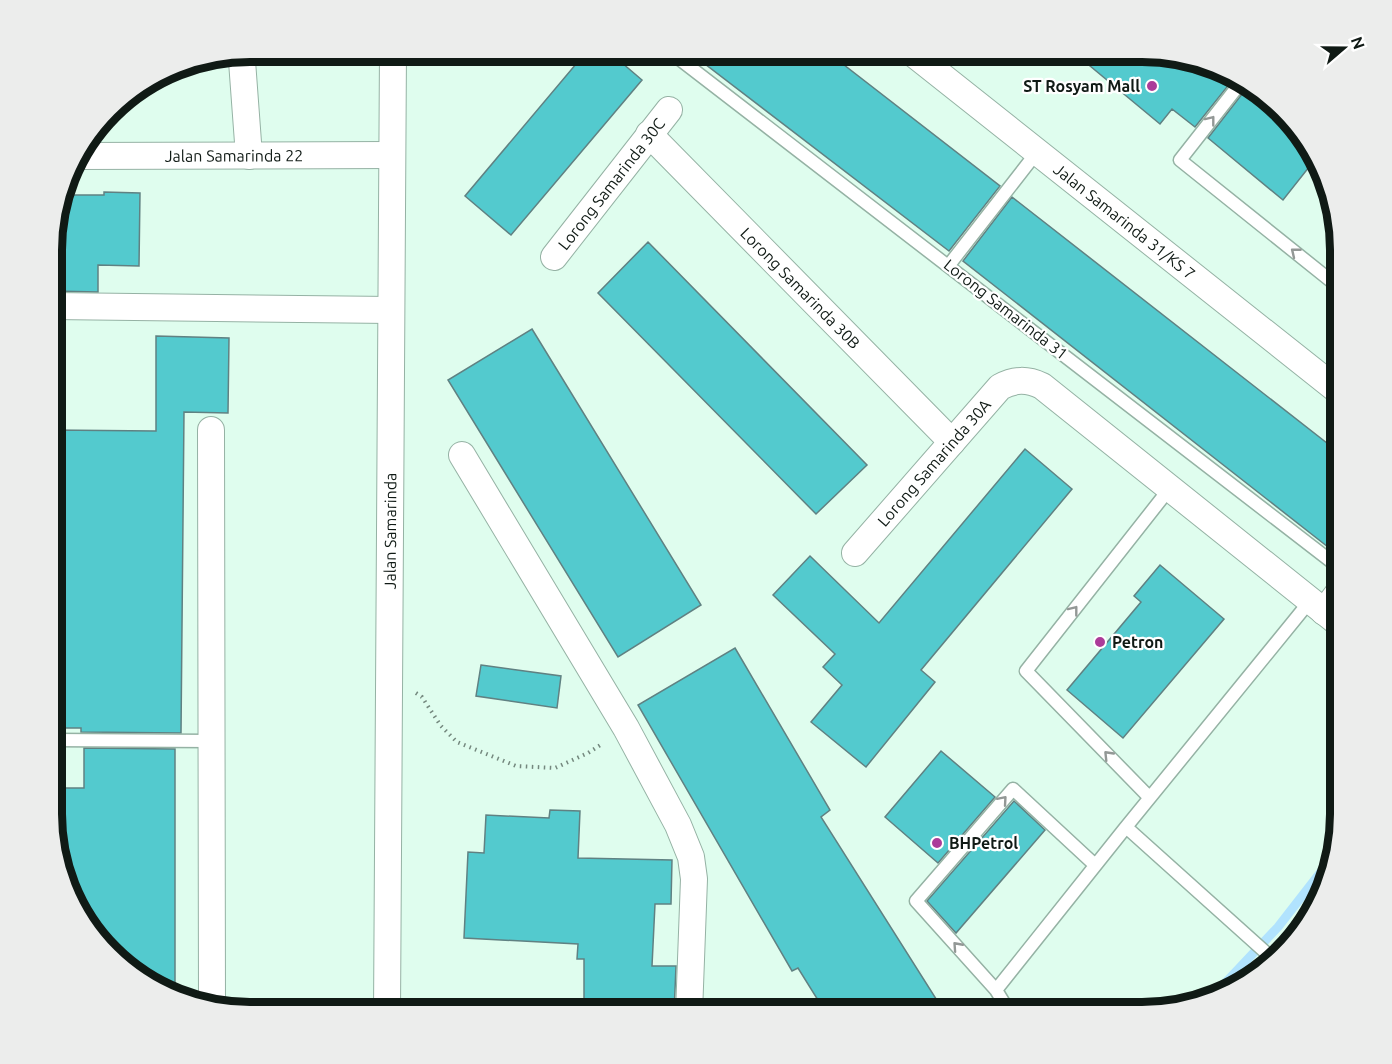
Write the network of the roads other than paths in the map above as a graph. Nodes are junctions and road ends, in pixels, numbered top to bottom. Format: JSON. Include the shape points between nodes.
{"nodes":[{"id":1,"x":243,"y":62,"type":"edge"},
{"id":2,"x":393,"y":62,"type":"edge"},
{"id":3,"x":683,"y":62,"type":"edge"},
{"id":4,"x":924,"y":62,"type":"edge"},
{"id":5,"x":1237,"y":87,"type":"edge"},
{"id":6,"x":669,"y":110,"type":"dead end"},
{"id":7,"x":649,"y":134,"type":"junction"},
{"id":8,"x":1037,"y":152,"type":"junction"},
{"id":9,"x":392,"y":155,"type":"junction"},
{"id":10,"x":87,"y":156,"type":"edge"},
{"id":11,"x":249,"y":156,"type":"junction"},
{"id":12,"x":554,"y":256,"type":"dead end"},
{"id":13,"x":949,"y":265,"type":"junction"},
{"id":14,"x":1330,"y":280,"type":"edge"},
{"id":15,"x":62,"y":306,"type":"edge"},
{"id":16,"x":370,"y":310,"type":"junction"},
{"id":17,"x":1330,"y":384,"type":"edge"},
{"id":18,"x":211,"y":430,"type":"dead end"},
{"id":19,"x":952,"y":442,"type":"junction"},
{"id":20,"x":462,"y":456,"type":"dead end"},
{"id":21,"x":1170,"y":488,"type":"junction"},
{"id":22,"x":855,"y":553,"type":"dead end"},
{"id":23,"x":1330,"y":560,"type":"edge"},
{"id":24,"x":1325,"y":612,"type":"edge"},
{"id":25,"x":62,"y":740,"type":"edge"},
{"id":26,"x":211,"y":741,"type":"junction"},
{"id":27,"x":1149,"y":797,"type":"junction"},
{"id":28,"x":1126,"y":826,"type":"junction"},
{"id":29,"x":1095,"y":865,"type":"junction"},
{"id":30,"x":1268,"y":954,"type":"edge"},
{"id":31,"x":996,"y":990,"type":"junction"},
{"id":32,"x":212,"y":999,"type":"edge"},
{"id":33,"x":387,"y":1002,"type":"edge"},
{"id":34,"x":689,"y":1002,"type":"edge"},
{"id":35,"x":1003,"y":1002,"type":"edge"}],
"edges":[{"from":1,"to":11,"type":"street"},
{"from":2,"to":9,"type":"street","name":"Jalan Samarinda"},
{"from":3,"to":13,"type":"lane","name":"Lorong Samarinda 31"},
{"from":4,"to":8,"type":"street","name":"Jalan Samarinda 31/KS 7"},
{"from":14,"to":5,"type":"lane","one_way":true,"via":[[1180,159]]},
{"from":6,"to":7,"type":"street","name":"Lorong Samarinda 30C"},
{"from":7,"to":12,"type":"street","name":"Lorong Samarinda 30C"},
{"from":7,"to":19,"type":"street","name":"Lorong Samarinda 30B"},
{"from":8,"to":13,"type":"lane"},
{"from":8,"to":17,"type":"street","name":"Jalan Samarinda 31/KS 7"},
{"from":9,"to":11,"type":"street","name":"Jalan Samarinda 22"},
{"from":9,"to":16,"type":"street","name":"Jalan Samarinda"},
{"from":10,"to":11,"type":"street","name":"Jalan Samarinda 22"},
{"from":13,"to":23,"type":"lane","name":"Lorong Samarinda 31"},
{"from":15,"to":16,"type":"street"},
{"from":16,"to":33,"type":"street","name":"Jalan Samarinda","via":[[389,690]]},
{"from":18,"to":26,"type":"street"},
{"from":19,"to":21,"type":"street","name":"Lorong Samarinda 30A","via":[[1000,387],[1019,380],[1031,381]]},
{"from":19,"to":22,"type":"street","name":"Lorong Samarinda 30A"},
{"from":20,"to":34,"type":"street","via":[[626,728],[678,825],[691,857],[694,879]]},
{"from":21,"to":24,"type":"street"},
{"from":27,"to":21,"type":"lane","one_way":true,"via":[[1026,671]]},
{"from":24,"to":27,"type":"lane"},
{"from":25,"to":26,"type":"lane"},
{"from":26,"to":32,"type":"street"},
{"from":27,"to":28,"type":"lane"},
{"from":28,"to":29,"type":"lane"},
{"from":28,"to":30,"type":"lane"},
{"from":29,"to":31,"type":"lane"},
{"from":31,"to":29,"type":"lane","one_way":true,"via":[[916,901],[1013,789]]},
{"from":31,"to":35,"type":"lane"}]}
